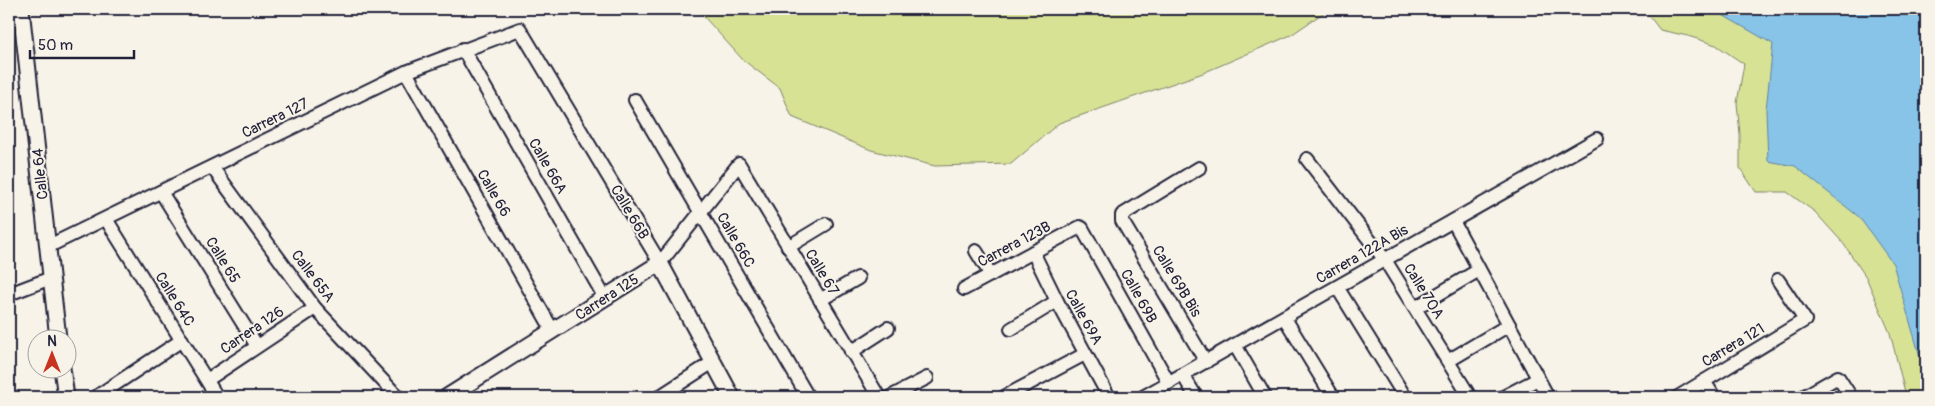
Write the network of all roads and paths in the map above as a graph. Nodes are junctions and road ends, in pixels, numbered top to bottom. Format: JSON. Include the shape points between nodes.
{"nodes":[{"id":1,"x":21,"y":9,"type":"edge"},
{"id":2,"x":521,"y":30,"type":"joint"},
{"id":3,"x":463,"y":49,"type":"junction"},
{"id":4,"x":406,"y":72,"type":"junction"},
{"id":5,"x":636,"y":100,"type":"dead end"},
{"id":6,"x":1597,"y":139,"type":"dead end"},
{"id":7,"x":1308,"y":159,"type":"dead end"},
{"id":8,"x":738,"y":164,"type":"joint"},
{"id":9,"x":212,"y":167,"type":"junction"},
{"id":10,"x":1199,"y":168,"type":"dead end"},
{"id":11,"x":161,"y":192,"type":"junction"},
{"id":12,"x":701,"y":212,"type":"junction"},
{"id":13,"x":106,"y":219,"type":"junction"},
{"id":14,"x":1453,"y":221,"type":"junction"},
{"id":15,"x":826,"y":224,"type":"dead end"},
{"id":16,"x":1080,"y":227,"type":"joint"},
{"id":17,"x":47,"y":247,"type":"junction"},
{"id":18,"x":788,"y":247,"type":"junction"},
{"id":19,"x":976,"y":251,"type":"dead end"},
{"id":20,"x":1033,"y":252,"type":"junction"},
{"id":21,"x":1385,"y":260,"type":"junction"},
{"id":22,"x":660,"y":263,"type":"junction"},
{"id":23,"x":1479,"y":270,"type":"junction"},
{"id":24,"x":990,"y":275,"type":"junction"},
{"id":25,"x":51,"y":278,"type":"junction"},
{"id":26,"x":858,"y":278,"type":"dead end"},
{"id":27,"x":1778,"y":280,"type":"dead end"},
{"id":28,"x":1337,"y":287,"type":"junction"},
{"id":29,"x":964,"y":289,"type":"dead end"},
{"id":30,"x":9,"y":294,"type":"edge"},
{"id":31,"x":605,"y":298,"type":"junction"},
{"id":32,"x":820,"y":300,"type":"junction"},
{"id":33,"x":1057,"y":302,"type":"junction"},
{"id":34,"x":315,"y":308,"type":"junction"},
{"id":35,"x":1415,"y":308,"type":"junction"},
{"id":36,"x":1284,"y":317,"type":"junction"},
{"id":37,"x":1509,"y":325,"type":"junction"},
{"id":38,"x":57,"y":328,"type":"edge"},
{"id":39,"x":888,"y":328,"type":"dead end"},
{"id":40,"x":1011,"y":329,"type":"dead end"},
{"id":41,"x":554,"y":331,"type":"junction"},
{"id":42,"x":182,"y":340,"type":"junction"},
{"id":43,"x":1235,"y":345,"type":"junction"},
{"id":44,"x":257,"y":346,"type":"junction"},
{"id":45,"x":851,"y":352,"type":"junction"},
{"id":46,"x":1086,"y":354,"type":"junction"},
{"id":47,"x":1448,"y":361,"type":"junction"},
{"id":48,"x":713,"y":362,"type":"junction"},
{"id":49,"x":1206,"y":362,"type":"junction"},
{"id":50,"x":1183,"y":375,"type":"junction"},
{"id":51,"x":63,"y":378,"type":"edge"},
{"id":52,"x":927,"y":378,"type":"dead end"},
{"id":53,"x":1538,"y":379,"type":"junction"},
{"id":54,"x":1704,"y":381,"type":"junction"},
{"id":55,"x":1169,"y":383,"type":"junction"},
{"id":56,"x":210,"y":391,"type":"edge"},
{"id":57,"x":66,"y":397,"type":"edge"},
{"id":58,"x":96,"y":397,"type":"edge"},
{"id":59,"x":398,"y":397,"type":"edge"},
{"id":60,"x":447,"y":397,"type":"edge"},
{"id":61,"x":659,"y":397,"type":"edge"},
{"id":62,"x":732,"y":397,"type":"edge"},
{"id":63,"x":808,"y":397,"type":"edge"},
{"id":64,"x":879,"y":397,"type":"edge"},
{"id":65,"x":890,"y":397,"type":"edge"},
{"id":66,"x":1004,"y":397,"type":"edge"},
{"id":67,"x":1110,"y":397,"type":"edge"},
{"id":68,"x":1143,"y":397,"type":"edge"},
{"id":69,"x":1196,"y":397,"type":"edge"},
{"id":70,"x":1265,"y":397,"type":"edge"},
{"id":71,"x":1333,"y":397,"type":"edge"},
{"id":72,"x":1405,"y":397,"type":"edge"},
{"id":73,"x":1470,"y":397,"type":"edge"},
{"id":74,"x":1502,"y":397,"type":"edge"},
{"id":75,"x":1548,"y":397,"type":"edge"},
{"id":76,"x":1678,"y":397,"type":"edge"},
{"id":77,"x":1714,"y":397,"type":"edge"},
{"id":78,"x":1803,"y":397,"type":"edge"},
{"id":79,"x":1851,"y":397,"type":"edge"}],
"edges":[{"from":1,"to":17,"type":"street","name":"Calle 64"},
{"from":2,"to":3,"type":"street","name":"Carrera 127"},
{"from":2,"to":22,"type":"street","name":"Calle 66B"},
{"from":3,"to":4,"type":"street","name":"Carrera 127"},
{"from":3,"to":31,"type":"street","name":"Calle 66A"},
{"from":4,"to":9,"type":"street","name":"Carrera 127"},
{"from":4,"to":41,"type":"street","name":"Calle 66"},
{"from":5,"to":12,"type":"street","name":"Calle 66C"},
{"from":6,"to":14,"type":"street","name":"Carrera 122A Bis"},
{"from":7,"to":21,"type":"street","name":"Calle 70A"},
{"from":8,"to":12,"type":"street","name":"Carrera 125"},
{"from":8,"to":18,"type":"street","name":"Calle 67"},
{"from":9,"to":11,"type":"street","name":"Carrera 127"},
{"from":9,"to":34,"type":"street","name":"Calle 65A"},
{"from":10,"to":49,"type":"street","name":"Calle 69B Bis","via":[[1121,218]]},
{"from":11,"to":13,"type":"street","name":"Carrera 127"},
{"from":11,"to":44,"type":"street","name":"Calle 65"},
{"from":12,"to":22,"type":"street","name":"Carrera 125"},
{"from":12,"to":63,"type":"street","name":"Calle 66C"},
{"from":13,"to":17,"type":"street","name":"Carrera 127"},
{"from":13,"to":42,"type":"street","name":"Calle 64C"},
{"from":14,"to":21,"type":"street","name":"Carrera 122A Bis"},
{"from":14,"to":23,"type":"street"},
{"from":15,"to":18,"type":"street"},
{"from":16,"to":20,"type":"street","name":"Carrera 123B"},
{"from":16,"to":55,"type":"street","name":"Calle 69B"},
{"from":17,"to":25,"type":"street","name":"Calle 64"},
{"from":18,"to":32,"type":"street","name":"Calle 67"},
{"from":19,"to":24,"type":"street"},
{"from":20,"to":24,"type":"street","name":"Carrera 123B"},
{"from":20,"to":33,"type":"street","name":"Calle 69A"},
{"from":21,"to":28,"type":"street","name":"Carrera 122A Bis"},
{"from":21,"to":35,"type":"street","name":"Calle 70A"},
{"from":22,"to":31,"type":"street","name":"Carrera 125"},
{"from":22,"to":48,"type":"street","name":"Calle 66B"},
{"from":23,"to":35,"type":"street"},
{"from":23,"to":37,"type":"street"},
{"from":24,"to":29,"type":"street","name":"Carrera 123B"},
{"from":25,"to":30,"type":"street"},
{"from":25,"to":38,"type":"street","name":"Calle 64"},
{"from":26,"to":32,"type":"street"},
{"from":27,"to":54,"type":"street","name":"Carrera 121","via":[[1805,320]]},
{"from":28,"to":36,"type":"street","name":"Carrera 122A Bis"},
{"from":28,"to":72,"type":"street"},
{"from":31,"to":41,"type":"street","name":"Carrera 125"},
{"from":32,"to":45,"type":"street","name":"Calle 67"},
{"from":33,"to":40,"type":"street"},
{"from":33,"to":46,"type":"street","name":"Calle 69A"},
{"from":34,"to":44,"type":"street","name":"Carrera 126"},
{"from":34,"to":59,"type":"street","name":"Calle 65A"},
{"from":35,"to":47,"type":"street","name":"Calle 70A"},
{"from":36,"to":43,"type":"street","name":"Carrera 122A Bis"},
{"from":36,"to":71,"type":"street"},
{"from":37,"to":47,"type":"street"},
{"from":37,"to":53,"type":"street"},
{"from":39,"to":45,"type":"street"},
{"from":41,"to":60,"type":"street","name":"Carrera 125"},
{"from":42,"to":56,"type":"street","name":"Calle 64C"},
{"from":42,"to":58,"type":"street"},
{"from":43,"to":49,"type":"street","name":"Carrera 122A Bis"},
{"from":43,"to":70,"type":"street"},
{"from":44,"to":56,"type":"street","name":"Carrera 126"},
{"from":45,"to":64,"type":"street","name":"Calle 67"},
{"from":46,"to":66,"type":"street"},
{"from":46,"to":67,"type":"street","name":"Calle 69A"},
{"from":47,"to":73,"type":"street","name":"Calle 70A"},
{"from":48,"to":61,"type":"street"},
{"from":48,"to":62,"type":"street","name":"Calle 66B"},
{"from":49,"to":50,"type":"street","name":"Carrera 122A Bis"},
{"from":50,"to":55,"type":"street","name":"Carrera 122A Bis"},
{"from":50,"to":69,"type":"street"},
{"from":51,"to":57,"type":"street"},
{"from":52,"to":65,"type":"street"},
{"from":53,"to":74,"type":"street"},
{"from":53,"to":75,"type":"street"},
{"from":54,"to":76,"type":"street","name":"Carrera 121"},
{"from":54,"to":77,"type":"street"},
{"from":55,"to":68,"type":"street","name":"Carrera 122A Bis"},
{"from":78,"to":79,"type":"street","via":[[1838,376]]}]}
